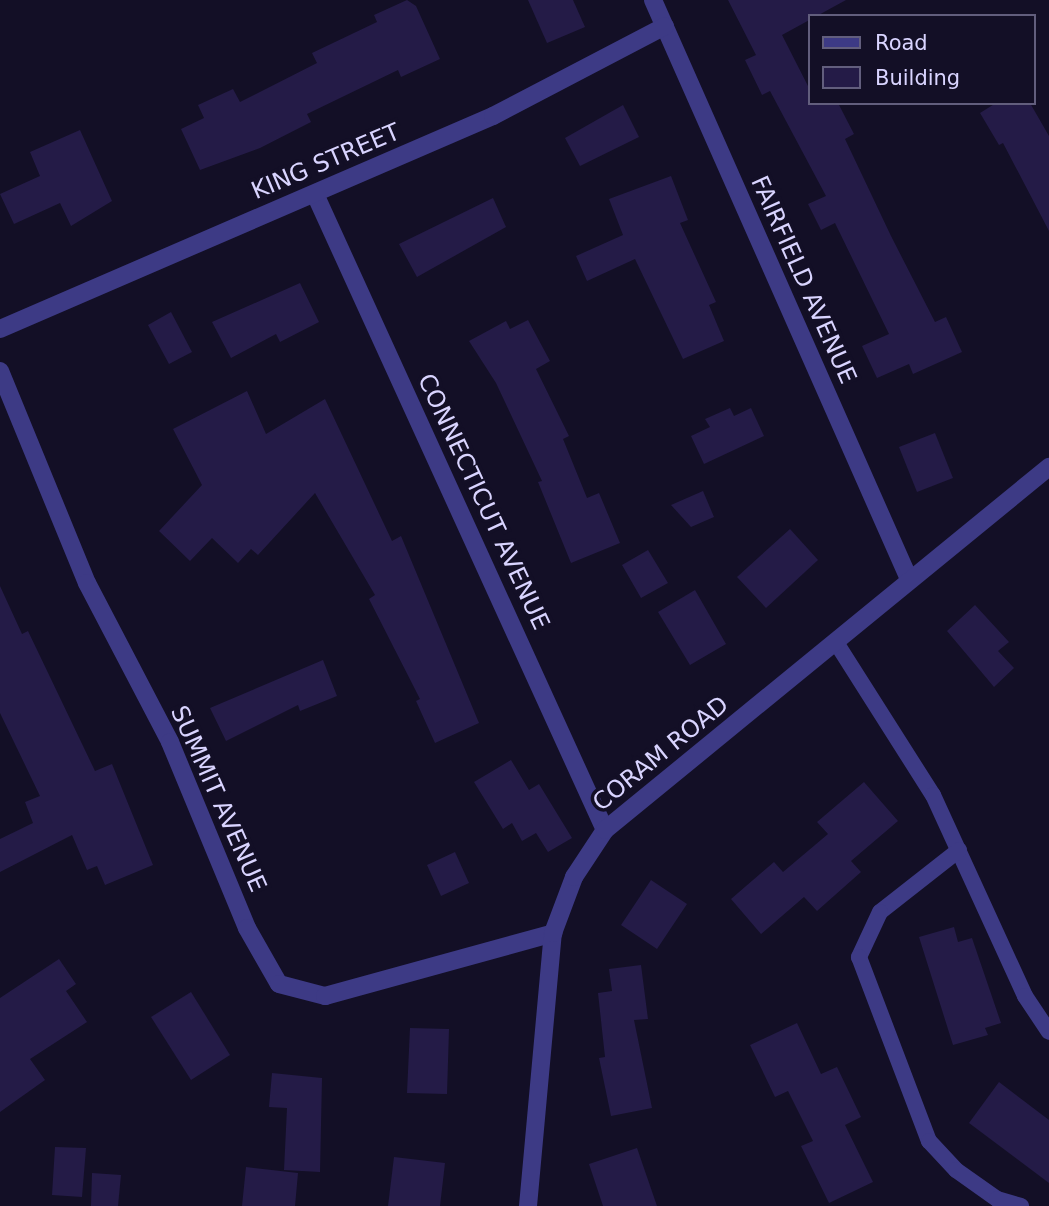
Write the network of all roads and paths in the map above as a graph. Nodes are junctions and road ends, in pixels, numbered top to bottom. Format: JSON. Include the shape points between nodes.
{"nodes":[{"id":1,"x":653,"y":0,"type":"edge"},
{"id":2,"x":665,"y":26,"type":"junction"},
{"id":3,"x":315,"y":194,"type":"junction"},
{"id":4,"x":0,"y":329,"type":"edge"},
{"id":5,"x":0,"y":371,"type":"edge"},
{"id":6,"x":1049,"y":467,"type":"edge"},
{"id":7,"x":909,"y":579,"type":"junction"},
{"id":8,"x":837,"y":644,"type":"junction"},
{"id":9,"x":605,"y":830,"type":"junction"},
{"id":10,"x":959,"y":849,"type":"junction"},
{"id":11,"x":553,"y":933,"type":"junction"},
{"id":12,"x":1049,"y":1032,"type":"edge"},
{"id":13,"x":528,"y":1206,"type":"edge"},
{"id":14,"x":1021,"y":1206,"type":"edge"}],
"edges":[{"from":1,"to":2,"type":"street","name":"FAIRFIELD AVENUE"},
{"from":2,"to":3,"type":"street","name":"KING STREET","via":[[493,116]]},
{"from":2,"to":7,"type":"street","name":"FAIRFIELD AVENUE"},
{"from":3,"to":4,"type":"street","name":"KING STREET"},
{"from":3,"to":9,"type":"street","name":"CONNECTICUT AVENUE"},
{"from":5,"to":11,"type":"street","name":"SUMMIT AVENUE","via":[[87,583],[170,742],[247,928],[279,984],[325,996]]},
{"from":6,"to":7,"type":"street","name":"CORAM ROAD"},
{"from":7,"to":8,"type":"street","name":"CORAM ROAD"},
{"from":8,"to":9,"type":"street","name":"CORAM ROAD"},
{"from":8,"to":10,"type":"lane","via":[[933,795]]},
{"from":9,"to":11,"type":"street","name":"CORAM ROAD","via":[[573,877]]},
{"from":10,"to":12,"type":"lane","via":[[1025,996]]},
{"from":10,"to":14,"type":"lane","via":[[880,912],[859,957],[929,1141],[997,1199]]},
{"from":11,"to":13,"type":"street","name":"CORAM ROAD"}]}
